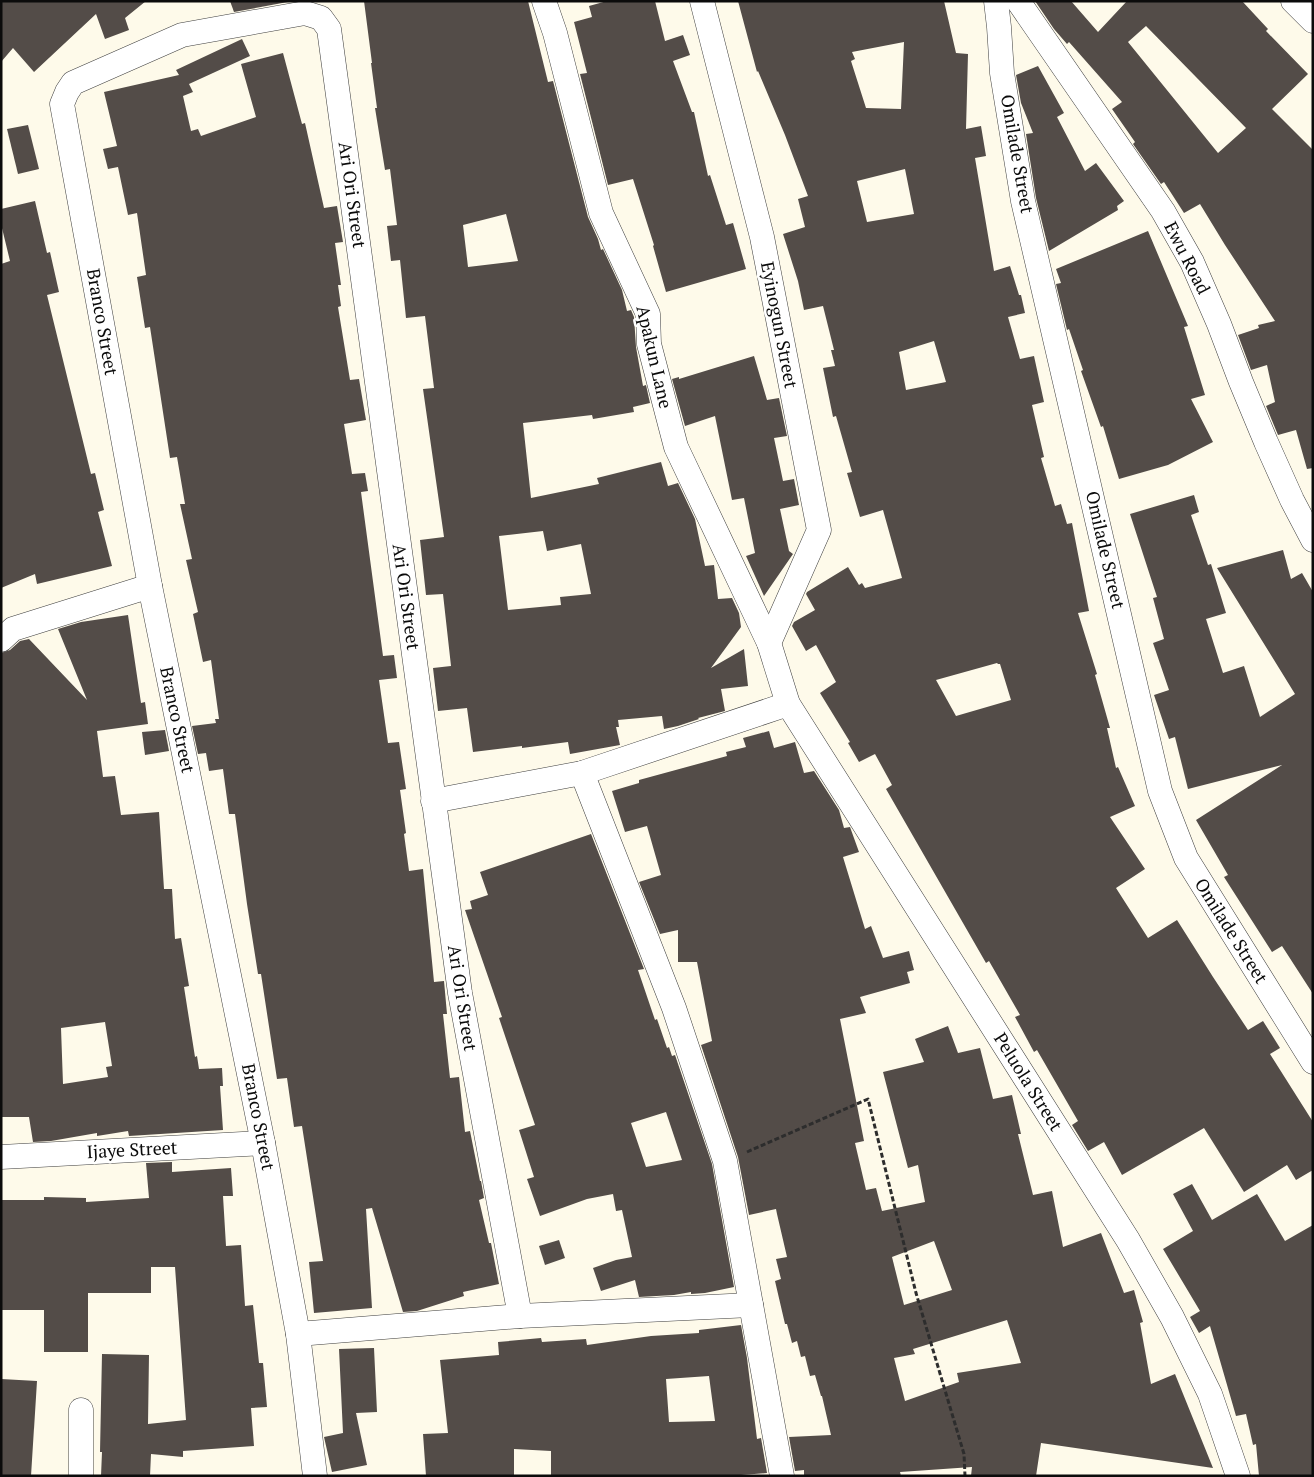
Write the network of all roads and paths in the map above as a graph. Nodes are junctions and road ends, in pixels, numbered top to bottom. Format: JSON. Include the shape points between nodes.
{"nodes":[{"id":1,"x":544,"y":1,"type":"edge"},
{"id":2,"x":702,"y":1,"type":"edge"},
{"id":3,"x":996,"y":1,"type":"edge"},
{"id":4,"x":1018,"y":1,"type":"edge"},
{"id":5,"x":1292,"y":1,"type":"edge"},
{"id":6,"x":1313,"y":22,"type":"edge"},
{"id":7,"x":182,"y":35,"type":"joint"},
{"id":8,"x":1313,"y":540,"type":"edge"},
{"id":9,"x":150,"y":586,"type":"junction"},
{"id":10,"x":1,"y":640,"type":"edge"},
{"id":11,"x":769,"y":643,"type":"junction"},
{"id":12,"x":788,"y":704,"type":"junction"},
{"id":13,"x":582,"y":773,"type":"junction"},
{"id":14,"x":433,"y":801,"type":"junction"},
{"id":15,"x":1313,"y":1062,"type":"edge"},
{"id":16,"x":263,"y":1143,"type":"junction"},
{"id":17,"x":1,"y":1157,"type":"edge"},
{"id":18,"x":725,"y":1161,"type":"junction"},
{"id":19,"x":751,"y":1305,"type":"junction"},
{"id":20,"x":520,"y":1316,"type":"junction"},
{"id":21,"x":298,"y":1334,"type":"junction"},
{"id":22,"x":81,"y":1410,"type":"dead end"},
{"id":23,"x":81,"y":1476,"type":"edge"},
{"id":24,"x":315,"y":1476,"type":"edge"},
{"id":25,"x":782,"y":1476,"type":"edge"},
{"id":26,"x":965,"y":1476,"type":"edge"},
{"id":27,"x":1238,"y":1476,"type":"edge"}],
"edges":[{"from":1,"to":11,"type":"street","name":"Apakun Lane","via":[[602,212],[648,314],[649,344],[676,447]]},
{"from":2,"to":11,"type":"street","name":"Eyinogun Street","via":[[762,237],[819,530]]},
{"from":3,"to":15,"type":"street","name":"Omilade Street","via":[[1002,73],[1024,201],[1160,791],[1186,858]]},
{"from":4,"to":8,"type":"street","name":"Ewu Road","via":[[1163,211],[1192,262],[1266,442]]},
{"from":5,"to":6,"type":"street"},
{"from":7,"to":9,"type":"street","name":"Branco Street","via":[[73,83],[62,104]]},
{"from":7,"to":14,"type":"street","name":"Ari Ori Street","via":[[305,13],[321,18],[330,29]]},
{"from":9,"to":10,"type":"street","via":[[13,630]]},
{"from":9,"to":16,"type":"street","name":"Branco Street"},
{"from":11,"to":12,"type":"street","name":"Apakun Lane"},
{"from":12,"to":13,"type":"street"},
{"from":12,"to":27,"type":"street","name":"Peluola Street","via":[[1128,1240],[1172,1317],[1210,1394]]},
{"from":13,"to":14,"type":"street"},
{"from":13,"to":18,"type":"street","via":[[674,1008]]},
{"from":14,"to":20,"type":"street","name":"Ari Ori Street","via":[[460,993]]},
{"from":16,"to":17,"type":"street","name":"Ijaye Street"},
{"from":16,"to":21,"type":"street","name":"Branco Street"},
{"from":18,"to":19,"type":"street"},
{"from":18,"to":26,"type":"path","via":[[868,1099],[916,1293],[964,1454]]},
{"from":19,"to":20,"type":"street"},
{"from":19,"to":25,"type":"street"},
{"from":20,"to":21,"type":"street"},
{"from":21,"to":24,"type":"street","name":"Branco Street"},
{"from":22,"to":23,"type":"street"}]}
